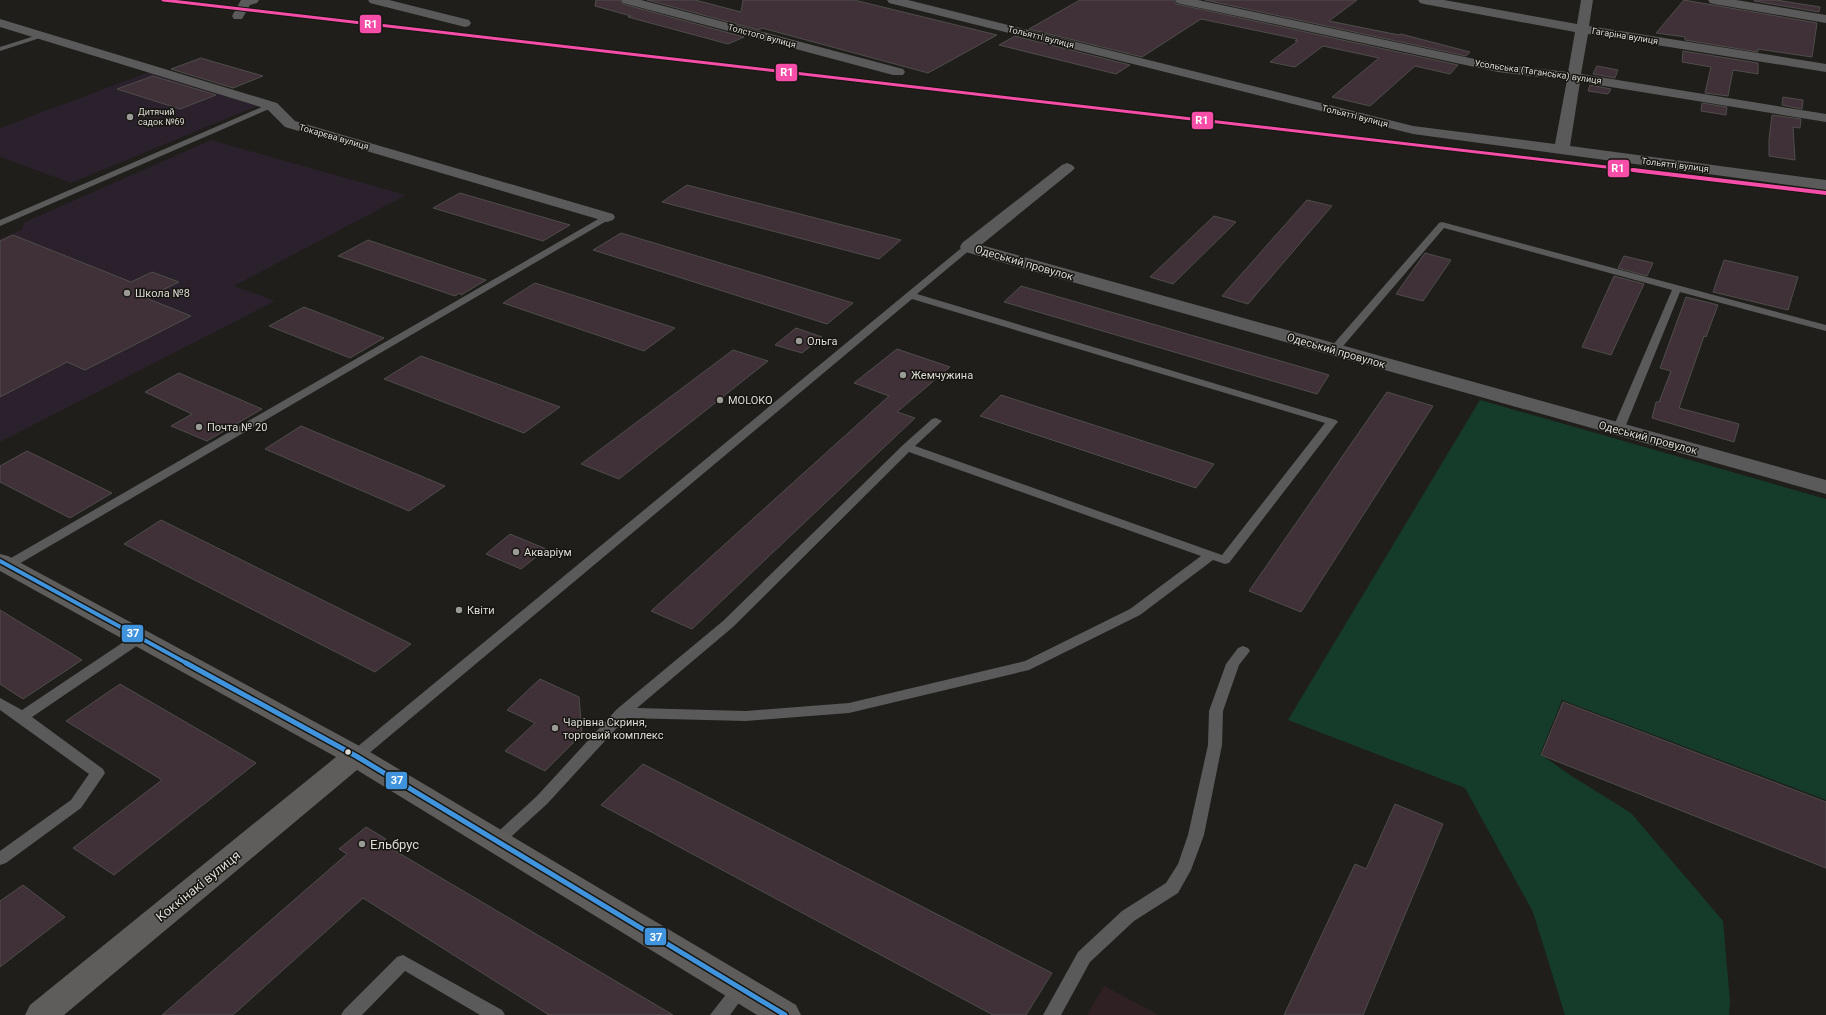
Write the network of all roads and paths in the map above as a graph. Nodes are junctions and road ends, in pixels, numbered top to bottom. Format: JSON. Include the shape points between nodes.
{"nodes":[{"id":1,"x":254,"y":0,"type":"edge"},
{"id":2,"x":374,"y":0,"type":"edge"},
{"id":3,"x":627,"y":0,"type":"edge"},
{"id":4,"x":893,"y":0,"type":"edge"},
{"id":5,"x":1181,"y":0,"type":"edge"},
{"id":6,"x":1424,"y":0,"type":"edge"},
{"id":7,"x":1587,"y":0,"type":"edge"},
{"id":8,"x":1714,"y":0,"type":"edge"},
{"id":9,"x":238,"y":16,"type":"dead end"},
{"id":10,"x":1826,"y":19,"type":"edge"},
{"id":11,"x":0,"y":23,"type":"edge"},
{"id":12,"x":466,"y":23,"type":"dead end"},
{"id":13,"x":1582,"y":29,"type":"junction"},
{"id":14,"x":41,"y":36,"type":"junction"},
{"id":15,"x":0,"y":49,"type":"edge"},
{"id":16,"x":1826,"y":68,"type":"edge"},
{"id":17,"x":898,"y":72,"type":"dead end"},
{"id":18,"x":1575,"y":77,"type":"junction"},
{"id":19,"x":272,"y":106,"type":"junction"},
{"id":20,"x":1826,"y":118,"type":"edge"},
{"id":21,"x":1562,"y":150,"type":"junction"},
{"id":22,"x":1067,"y":168,"type":"dead end"},
{"id":23,"x":1826,"y":185,"type":"edge"},
{"id":24,"x":607,"y":217,"type":"joint"},
{"id":25,"x":0,"y":223,"type":"edge"},
{"id":26,"x":968,"y":247,"type":"junction"},
{"id":27,"x":1677,"y":288,"type":"junction"},
{"id":28,"x":910,"y":295,"type":"junction"},
{"id":29,"x":1826,"y":328,"type":"edge"},
{"id":30,"x":1334,"y":350,"type":"junction"},
{"id":31,"x":936,"y":421,"type":"dead end"},
{"id":32,"x":1618,"y":430,"type":"junction"},
{"id":33,"x":907,"y":447,"type":"junction"},
{"id":34,"x":1826,"y":487,"type":"edge"},
{"id":35,"x":1211,"y":555,"type":"junction"},
{"id":36,"x":4,"y":563,"type":"edge"},
{"id":37,"x":139,"y":638,"type":"junction"},
{"id":38,"x":1243,"y":651,"type":"dead end"},
{"id":39,"x":0,"y":703,"type":"edge"},
{"id":40,"x":622,"y":713,"type":"junction"},
{"id":41,"x":22,"y":717,"type":"junction"},
{"id":42,"x":356,"y":756,"type":"junction"},
{"id":43,"x":496,"y":842,"type":"junction"},
{"id":44,"x":0,"y":859,"type":"edge"},
{"id":45,"x":740,"y":989,"type":"junction"},
{"id":46,"x":41,"y":1015,"type":"edge"},
{"id":47,"x":350,"y":1015,"type":"edge"},
{"id":48,"x":496,"y":1015,"type":"edge"},
{"id":49,"x":719,"y":1015,"type":"edge"},
{"id":50,"x":785,"y":1015,"type":"edge"},
{"id":51,"x":1052,"y":1015,"type":"edge"}],
"edges":[{"from":1,"to":9,"type":"street","via":[[245,3]]},
{"from":2,"to":12,"type":"street"},
{"from":3,"to":17,"type":"street","name":"Толстого вулиця"},
{"from":4,"to":21,"type":"street","name":"Тольятті вулиця","via":[[1413,130]]},
{"from":5,"to":18,"type":"street","name":"Усольська (Таганська) вулиця","via":[[1498,68]]},
{"from":6,"to":13,"type":"street","name":"Гагаріна вулиця"},
{"from":7,"to":13,"type":"street"},
{"from":8,"to":10,"type":"street"},
{"from":11,"to":14,"type":"street","name":"Токарєва вулиця"},
{"from":13,"to":16,"type":"street","name":"Гагаріна вулиця"},
{"from":13,"to":18,"type":"street"},
{"from":14,"to":15,"type":"lane"},
{"from":14,"to":19,"type":"street","name":"Токарєва вулиця"},
{"from":18,"to":20,"type":"street","name":"Усольська (Таганська) вулиця"},
{"from":18,"to":21,"type":"street"},
{"from":19,"to":24,"type":"street","name":"Токарєва вулиця","via":[[290,124]]},
{"from":19,"to":25,"type":"lane"},
{"from":21,"to":23,"type":"street","name":"Тольятті вулиця"},
{"from":22,"to":26,"type":"street","name":"Одеський провулок"},
{"from":24,"to":36,"type":"lane"},
{"from":26,"to":28,"type":"lane"},
{"from":26,"to":30,"type":"street","name":"Одеський провулок"},
{"from":27,"to":29,"type":"lane"},
{"from":27,"to":30,"type":"lane","via":[[1442,225]]},
{"from":27,"to":32,"type":"lane"},
{"from":28,"to":35,"type":"lane","via":[[1332,422],[1225,560]]},
{"from":28,"to":42,"type":"lane"},
{"from":30,"to":32,"type":"street","name":"Одеський провулок"},
{"from":31,"to":33,"type":"lane"},
{"from":32,"to":34,"type":"street","name":"Одеський провулок"},
{"from":33,"to":35,"type":"lane"},
{"from":33,"to":40,"type":"lane","via":[[728,624]]},
{"from":35,"to":40,"type":"lane","via":[[1135,612],[1029,665],[849,708],[746,716]]},
{"from":36,"to":37,"type":"main road"},
{"from":37,"to":41,"type":"lane"},
{"from":37,"to":42,"type":"main road"},
{"from":38,"to":51,"type":"lane","via":[[1233,664],[1216,711],[1214,745],[1196,836],[1185,864],[1172,888],[1128,916],[1084,957]]},
{"from":39,"to":41,"type":"lane"},
{"from":40,"to":43,"type":"lane","via":[[542,800]]},
{"from":41,"to":44,"type":"lane","via":[[98,773],[76,804]]},
{"from":42,"to":43,"type":"main road"},
{"from":42,"to":46,"type":"main road","name":"Коккінакі вулиця"},
{"from":43,"to":45,"type":"main road"},
{"from":45,"to":49,"type":"lane"},
{"from":45,"to":50,"type":"main road"},
{"from":47,"to":48,"type":"lane","via":[[403,962]]}]}
